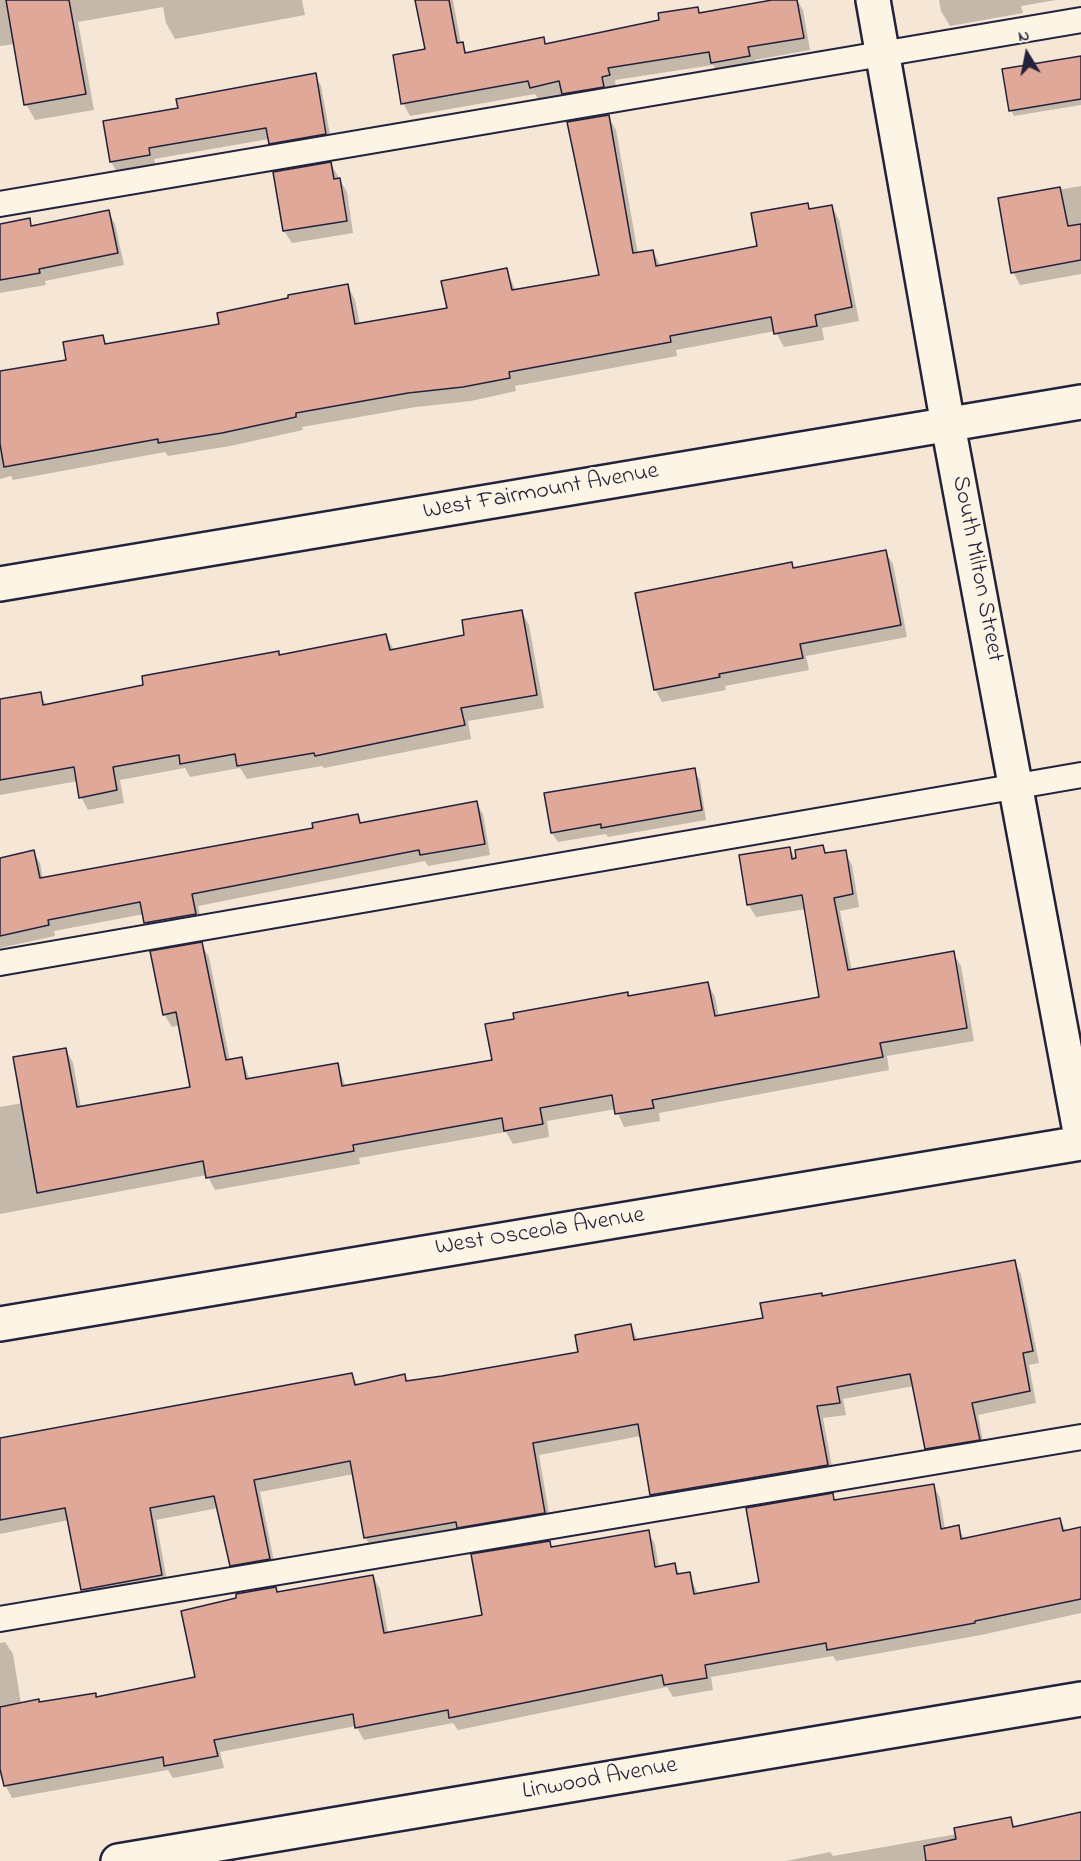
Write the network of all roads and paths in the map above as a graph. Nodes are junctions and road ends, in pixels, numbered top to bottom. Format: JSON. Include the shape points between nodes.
{"nodes":[{"id":1,"x":873,"y":0,"type":"edge"},
{"id":2,"x":1081,"y":20,"type":"edge"},
{"id":3,"x":883,"y":54,"type":"junction"},
{"id":4,"x":0,"y":204,"type":"edge"},
{"id":5,"x":1081,"y":402,"type":"edge"},
{"id":6,"x":948,"y":425,"type":"junction"},
{"id":7,"x":0,"y":584,"type":"edge"},
{"id":8,"x":1081,"y":775,"type":"edge"},
{"id":9,"x":1017,"y":786,"type":"junction"},
{"id":10,"x":0,"y":963,"type":"edge"},
{"id":11,"x":1081,"y":1137,"type":"edge"},
{"id":12,"x":1081,"y":1143,"type":"edge"},
{"id":13,"x":0,"y":1324,"type":"edge"},
{"id":14,"x":1081,"y":1437,"type":"edge"},
{"id":15,"x":0,"y":1619,"type":"edge"},
{"id":16,"x":1081,"y":1699,"type":"edge"},
{"id":17,"x":118,"y":1861,"type":"edge"}],
"edges":[{"from":1,"to":3,"type":"street","name":"South Milton Street"},
{"from":2,"to":3,"type":"lane"},
{"from":3,"to":4,"type":"lane"},
{"from":3,"to":6,"type":"street","name":"South Milton Street"},
{"from":5,"to":6,"type":"street","name":"West Fairmount Avenue"},
{"from":6,"to":7,"type":"street","name":"West Fairmount Avenue"},
{"from":6,"to":9,"type":"street","name":"South Milton Street"},
{"from":8,"to":9,"type":"lane"},
{"from":9,"to":10,"type":"lane"},
{"from":9,"to":11,"type":"street","name":"South Milton Street"},
{"from":12,"to":13,"type":"street","name":"West Osceola Avenue"},
{"from":14,"to":15,"type":"lane"},
{"from":16,"to":17,"type":"street","name":"Linwood Avenue"}]}
